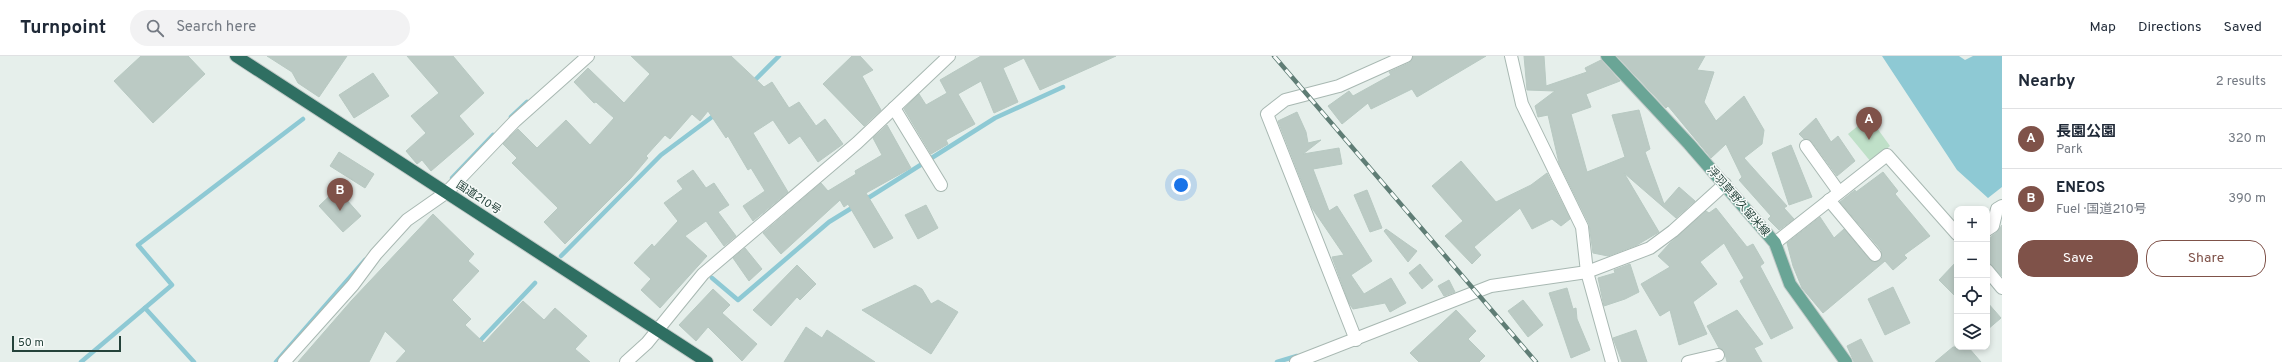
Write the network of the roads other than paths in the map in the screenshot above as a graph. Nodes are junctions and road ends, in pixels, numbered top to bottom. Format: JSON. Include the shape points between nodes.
{"nodes":[{"id":1,"x":236,"y":56,"type":"edge"},
{"id":2,"x":588,"y":56,"type":"edge"},
{"id":3,"x":949,"y":56,"type":"edge"},
{"id":4,"x":1406,"y":56,"type":"edge"},
{"id":5,"x":1511,"y":56,"type":"edge"},
{"id":6,"x":1607,"y":56,"type":"edge"},
{"id":7,"x":894,"y":108,"type":"junction"},
{"id":8,"x":1806,"y":146,"type":"dead end"},
{"id":9,"x":1725,"y":184,"type":"junction"},
{"id":10,"x":941,"y":185,"type":"dead end"},
{"id":11,"x":447,"y":192,"type":"junction"},
{"id":12,"x":1839,"y":192,"type":"junction"},
{"id":13,"x":1829,"y":200,"type":"junction"},
{"id":14,"x":2002,"y":206,"type":"edge"},
{"id":15,"x":1990,"y":228,"type":"edge"},
{"id":16,"x":1954,"y":231,"type":"edge"},
{"id":17,"x":1775,"y":243,"type":"junction"},
{"id":18,"x":1875,"y":255,"type":"dead end"},
{"id":19,"x":1587,"y":272,"type":"junction"},
{"id":20,"x":1990,"y":274,"type":"edge"},
{"id":21,"x":2002,"y":288,"type":"edge"},
{"id":22,"x":657,"y":330,"type":"junction"},
{"id":23,"x":1356,"y":340,"type":"junction"},
{"id":24,"x":1718,"y":355,"type":"dead end"},
{"id":25,"x":284,"y":362,"type":"edge"},
{"id":26,"x":626,"y":362,"type":"edge"},
{"id":27,"x":707,"y":362,"type":"edge"},
{"id":28,"x":1296,"y":362,"type":"edge"},
{"id":29,"x":1612,"y":362,"type":"edge"},
{"id":30,"x":1688,"y":362,"type":"edge"},
{"id":31,"x":1846,"y":362,"type":"edge"}],
"edges":[{"from":1,"to":11,"type":"highway","name":"国道210号"},
{"from":2,"to":11,"type":"street","via":[[515,121]]},
{"from":3,"to":7,"type":"street"},
{"from":4,"to":23,"type":"street","via":[[1339,86],[1285,100],[1268,114]]},
{"from":5,"to":19,"type":"street","via":[[1522,104],[1582,227]]},
{"from":6,"to":9,"type":"main road","name":"浮羽草野久留米線"},
{"from":7,"to":10,"type":"street"},
{"from":7,"to":22,"type":"street","via":[[857,143],[703,274]]},
{"from":8,"to":12,"type":"street"},
{"from":9,"to":17,"type":"main road","name":"浮羽草野久留米線"},
{"from":9,"to":19,"type":"street","via":[[1650,248]]},
{"from":11,"to":22,"type":"highway","name":"国道210号"},
{"from":11,"to":25,"type":"street","via":[[407,220],[376,254],[354,285]]},
{"from":12,"to":13,"type":"street"},
{"from":12,"to":16,"type":"street","via":[[1887,154]]},
{"from":13,"to":17,"type":"street"},
{"from":13,"to":18,"type":"street"},
{"from":14,"to":15,"type":"street","via":[[1997,210],[1993,226]]},
{"from":17,"to":31,"type":"main road","name":"浮羽草野久留米線","via":[[1790,284]]},
{"from":19,"to":23,"type":"street","via":[[1491,286]]},
{"from":19,"to":29,"type":"street"},
{"from":20,"to":21,"type":"street"},
{"from":22,"to":26,"type":"street","via":[[648,343]]},
{"from":22,"to":27,"type":"highway","name":"国道210号"},
{"from":23,"to":28,"type":"street"},
{"from":24,"to":30,"type":"street"}]}
